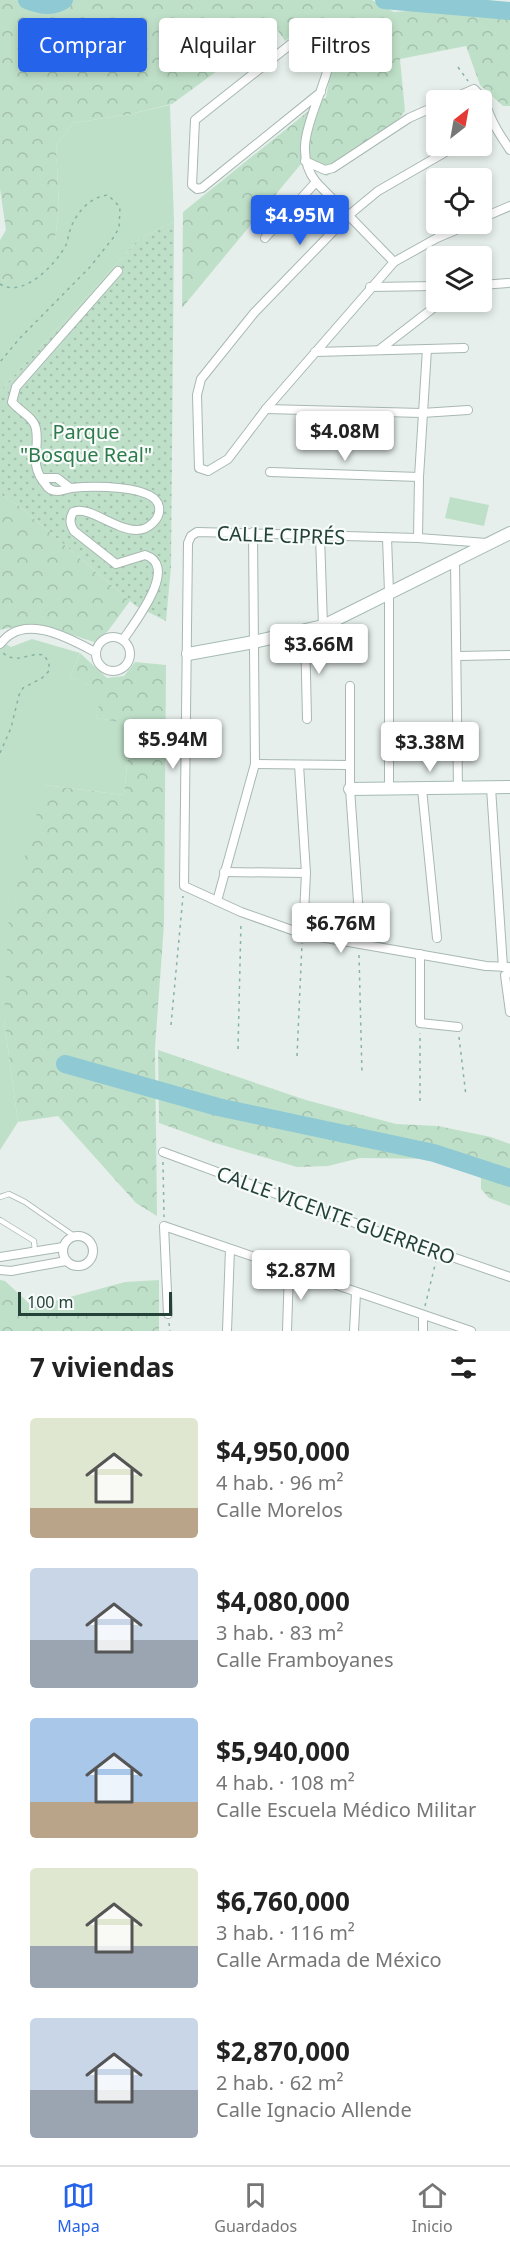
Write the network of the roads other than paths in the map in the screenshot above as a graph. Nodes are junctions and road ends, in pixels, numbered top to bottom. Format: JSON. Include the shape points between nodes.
{"nodes":[{"id":1,"x":321,"y":92,"type":"junction"},
{"id":2,"x":426,"y":110,"type":"edge"},
{"id":3,"x":492,"y":119,"type":"edge"},
{"id":4,"x":493,"y":124,"type":"joint"},
{"id":5,"x":510,"y":150,"type":"edge"},
{"id":6,"x":439,"y":156,"type":"edge"},
{"id":7,"x":305,"y":161,"type":"junction"},
{"id":8,"x":316,"y":182,"type":"junction"},
{"id":9,"x":510,"y":206,"type":"edge"},
{"id":10,"x":492,"y":214,"type":"edge"},
{"id":11,"x":349,"y":215,"type":"junction"},
{"id":12,"x":446,"y":234,"type":"edge"},
{"id":13,"x":265,"y":238,"type":"dead end"},
{"id":14,"x":394,"y":262,"type":"junction"},
{"id":15,"x":118,"y":271,"type":"dead end"},
{"id":16,"x":508,"y":283,"type":"dead end"},
{"id":17,"x":492,"y":284,"type":"edge"},
{"id":18,"x":426,"y":286,"type":"edge"},
{"id":19,"x":370,"y":288,"type":"junction"},
{"id":20,"x":428,"y":312,"type":"edge"},
{"id":21,"x":464,"y":348,"type":"dead end"},
{"id":22,"x":428,"y":349,"type":"junction"},
{"id":23,"x":379,"y":351,"type":"junction"},
{"id":24,"x":315,"y":352,"type":"junction"},
{"id":25,"x":266,"y":409,"type":"junction"},
{"id":26,"x":468,"y":410,"type":"dead end"},
{"id":27,"x":423,"y":413,"type":"junction"},
{"id":28,"x":270,"y":472,"type":"dead end"},
{"id":29,"x":419,"y":477,"type":"junction"},
{"id":30,"x":42,"y":478,"type":"junction"},
{"id":31,"x":70,"y":488,"type":"junction"},
{"id":32,"x":253,"y":532,"type":"junction"},
{"id":33,"x":510,"y":533,"type":"edge"},
{"id":34,"x":320,"y":536,"type":"junction"},
{"id":35,"x":387,"y":538,"type":"junction"},
{"id":36,"x":418,"y":538,"type":"junction"},
{"id":37,"x":491,"y":544,"type":"junction"},
{"id":38,"x":455,"y":561,"type":"junction"},
{"id":39,"x":389,"y":592,"type":"junction"},
{"id":40,"x":323,"y":626,"type":"junction"},
{"id":41,"x":305,"y":631,"type":"junction"},
{"id":42,"x":123,"y":640,"type":"junction"},
{"id":43,"x":254,"y":642,"type":"junction"},
{"id":44,"x":0,"y":644,"type":"edge"},
{"id":45,"x":95,"y":652,"type":"junction"},
{"id":46,"x":188,"y":654,"type":"junction"},
{"id":47,"x":458,"y":656,"type":"junction"},
{"id":48,"x":510,"y":656,"type":"edge"},
{"id":49,"x":350,"y":686,"type":"dead end"},
{"id":50,"x":307,"y":718,"type":"dead end"},
{"id":51,"x":255,"y":764,"type":"junction"},
{"id":52,"x":299,"y":765,"type":"junction"},
{"id":53,"x":350,"y":765,"type":"junction"},
{"id":54,"x":510,"y":787,"type":"edge"},
{"id":55,"x":458,"y":788,"type":"junction"},
{"id":56,"x":490,"y":788,"type":"junction"},
{"id":57,"x":350,"y":789,"type":"junction"},
{"id":58,"x":389,"y":789,"type":"junction"},
{"id":59,"x":422,"y":789,"type":"junction"},
{"id":60,"x":224,"y":872,"type":"junction"},
{"id":61,"x":306,"y":873,"type":"junction"},
{"id":62,"x":217,"y":901,"type":"junction"},
{"id":63,"x":303,"y":933,"type":"junction"},
{"id":64,"x":437,"y":938,"type":"dead end"},
{"id":65,"x":360,"y":948,"type":"junction"},
{"id":66,"x":420,"y":954,"type":"junction"},
{"id":67,"x":508,"y":969,"type":"edge"},
{"id":68,"x":510,"y":1012,"type":"edge"},
{"id":69,"x":458,"y":1027,"type":"road end"},
{"id":70,"x":163,"y":1152,"type":"road end"},
{"id":71,"x":0,"y":1197,"type":"edge"},
{"id":72,"x":0,"y":1220,"type":"edge"},
{"id":73,"x":74,"y":1236,"type":"junction"},
{"id":74,"x":63,"y":1247,"type":"junction"},
{"id":75,"x":230,"y":1249,"type":"junction"},
{"id":76,"x":35,"y":1252,"type":"junction"},
{"id":77,"x":0,"y":1257,"type":"edge"},
{"id":78,"x":66,"y":1261,"type":"junction"},
{"id":79,"x":0,"y":1270,"type":"edge"},
{"id":80,"x":289,"y":1270,"type":"junction"},
{"id":81,"x":510,"y":1277,"type":"edge"},
{"id":82,"x":356,"y":1293,"type":"junction"},
{"id":83,"x":168,"y":1314,"type":"dead end"},
{"id":84,"x":423,"y":1316,"type":"junction"},
{"id":85,"x":226,"y":1331,"type":"edge"},
{"id":86,"x":287,"y":1331,"type":"edge"},
{"id":87,"x":354,"y":1331,"type":"edge"},
{"id":88,"x":423,"y":1331,"type":"edge"},
{"id":89,"x":471,"y":1331,"type":"edge"}],
"edges":[{"from":1,"to":1,"type":"street","via":[[328,66],[326,57],[314,42],[300,40],[291,44],[195,120],[192,185],[202,188]]},
{"from":1,"to":7,"type":"street","via":[[304,139]]},
{"from":2,"to":7,"type":"street","via":[[333,168],[325,170]]},
{"from":3,"to":4,"type":"street"},
{"from":4,"to":5,"type":"street"},
{"from":6,"to":11,"type":"street","via":[[378,191]]},
{"from":7,"to":8,"type":"street"},
{"from":8,"to":11,"type":"street"},
{"from":8,"to":13,"type":"street"},
{"from":9,"to":10,"type":"street"},
{"from":11,"to":14,"type":"street"},
{"from":11,"to":25,"type":"street","via":[[254,313],[201,379],[196,395],[199,468],[208,471],[228,459]]},
{"from":12,"to":14,"type":"street"},
{"from":14,"to":19,"type":"street"},
{"from":15,"to":30,"type":"street","via":[[13,395],[16,408],[36,428],[34,465]]},
{"from":16,"to":17,"type":"street"},
{"from":18,"to":19,"type":"street"},
{"from":19,"to":24,"type":"street"},
{"from":20,"to":23,"type":"street"},
{"from":21,"to":22,"type":"street"},
{"from":22,"to":23,"type":"street"},
{"from":22,"to":27,"type":"street"},
{"from":23,"to":24,"type":"street"},
{"from":24,"to":25,"type":"street"},
{"from":25,"to":27,"type":"street"},
{"from":26,"to":27,"type":"street"},
{"from":27,"to":29,"type":"street"},
{"from":28,"to":29,"type":"street"},
{"from":29,"to":36,"type":"street"},
{"from":30,"to":31,"type":"street","via":[[57,478]]},
{"from":30,"to":31,"type":"street","via":[[52,490]]},
{"from":31,"to":42,"type":"street","via":[[134,489],[159,504],[156,520],[139,530],[121,529],[84,510],[73,512],[70,517],[74,531],[116,564],[145,555],[159,569],[154,592]]},
{"from":32,"to":34,"type":"street","name":"CALLE CIPRÉS"},
{"from":32,"to":43,"type":"street"},
{"from":32,"to":46,"type":"street","name":"CALLE CIPRÉS","via":[[197,532],[191,536]]},
{"from":33,"to":37,"type":"main road"},
{"from":34,"to":35,"type":"street","name":"CALLE CIPRÉS"},
{"from":34,"to":40,"type":"street"},
{"from":35,"to":36,"type":"street","name":"CALLE CIPRÉS"},
{"from":35,"to":39,"type":"street"},
{"from":36,"to":37,"type":"street","name":"CALLE CIPRÉS"},
{"from":37,"to":38,"type":"main road"},
{"from":38,"to":39,"type":"main road"},
{"from":38,"to":47,"type":"street"},
{"from":39,"to":40,"type":"main road"},
{"from":39,"to":58,"type":"street"},
{"from":40,"to":41,"type":"main road"},
{"from":41,"to":43,"type":"main road"},
{"from":41,"to":50,"type":"street"},
{"from":42,"to":45,"type":"street","via":[[106,638]]},
{"from":42,"to":45,"type":"street","via":[[130,656],[121,669],[111,671],[101,666]]},
{"from":43,"to":46,"type":"main road"},
{"from":43,"to":51,"type":"street"},
{"from":44,"to":45,"type":"street","via":[[10,634],[31,629],[61,636]]},
{"from":46,"to":62,"type":"street","via":[[184,886]]},
{"from":47,"to":48,"type":"street"},
{"from":47,"to":55,"type":"street"},
{"from":49,"to":53,"type":"street"},
{"from":51,"to":52,"type":"street"},
{"from":51,"to":60,"type":"street"},
{"from":52,"to":53,"type":"street"},
{"from":52,"to":61,"type":"street"},
{"from":53,"to":57,"type":"street"},
{"from":54,"to":56,"type":"main road"},
{"from":55,"to":56,"type":"main road"},
{"from":55,"to":59,"type":"main road"},
{"from":56,"to":67,"type":"street"},
{"from":57,"to":58,"type":"main road"},
{"from":57,"to":65,"type":"street"},
{"from":58,"to":59,"type":"main road"},
{"from":59,"to":64,"type":"street"},
{"from":60,"to":61,"type":"street"},
{"from":60,"to":62,"type":"street"},
{"from":61,"to":63,"type":"street"},
{"from":62,"to":63,"type":"street"},
{"from":63,"to":65,"type":"street"},
{"from":65,"to":66,"type":"street"},
{"from":66,"to":67,"type":"street"},
{"from":66,"to":69,"type":"street","via":[[420,1023]]},
{"from":67,"to":68,"type":"street","via":[[505,975]]},
{"from":70,"to":81,"type":"street","name":"CALLE VICENTE GUERRERO"},
{"from":71,"to":73,"type":"lane","via":[[9,1194],[25,1202]]},
{"from":72,"to":76,"type":"lane","via":[[33,1241]]},
{"from":73,"to":74,"type":"street"},
{"from":73,"to":78,"type":"street","via":[[88,1240],[94,1254],[89,1263],[80,1267]]},
{"from":74,"to":76,"type":"street"},
{"from":74,"to":78,"type":"street"},
{"from":75,"to":80,"type":"street"},
{"from":75,"to":83,"type":"street","via":[[164,1226]]},
{"from":75,"to":85,"type":"street"},
{"from":76,"to":77,"type":"street"},
{"from":78,"to":79,"type":"street"},
{"from":80,"to":82,"type":"street"},
{"from":80,"to":86,"type":"street"},
{"from":82,"to":84,"type":"street"},
{"from":82,"to":87,"type":"street"},
{"from":84,"to":88,"type":"street"},
{"from":84,"to":89,"type":"street"}]}
